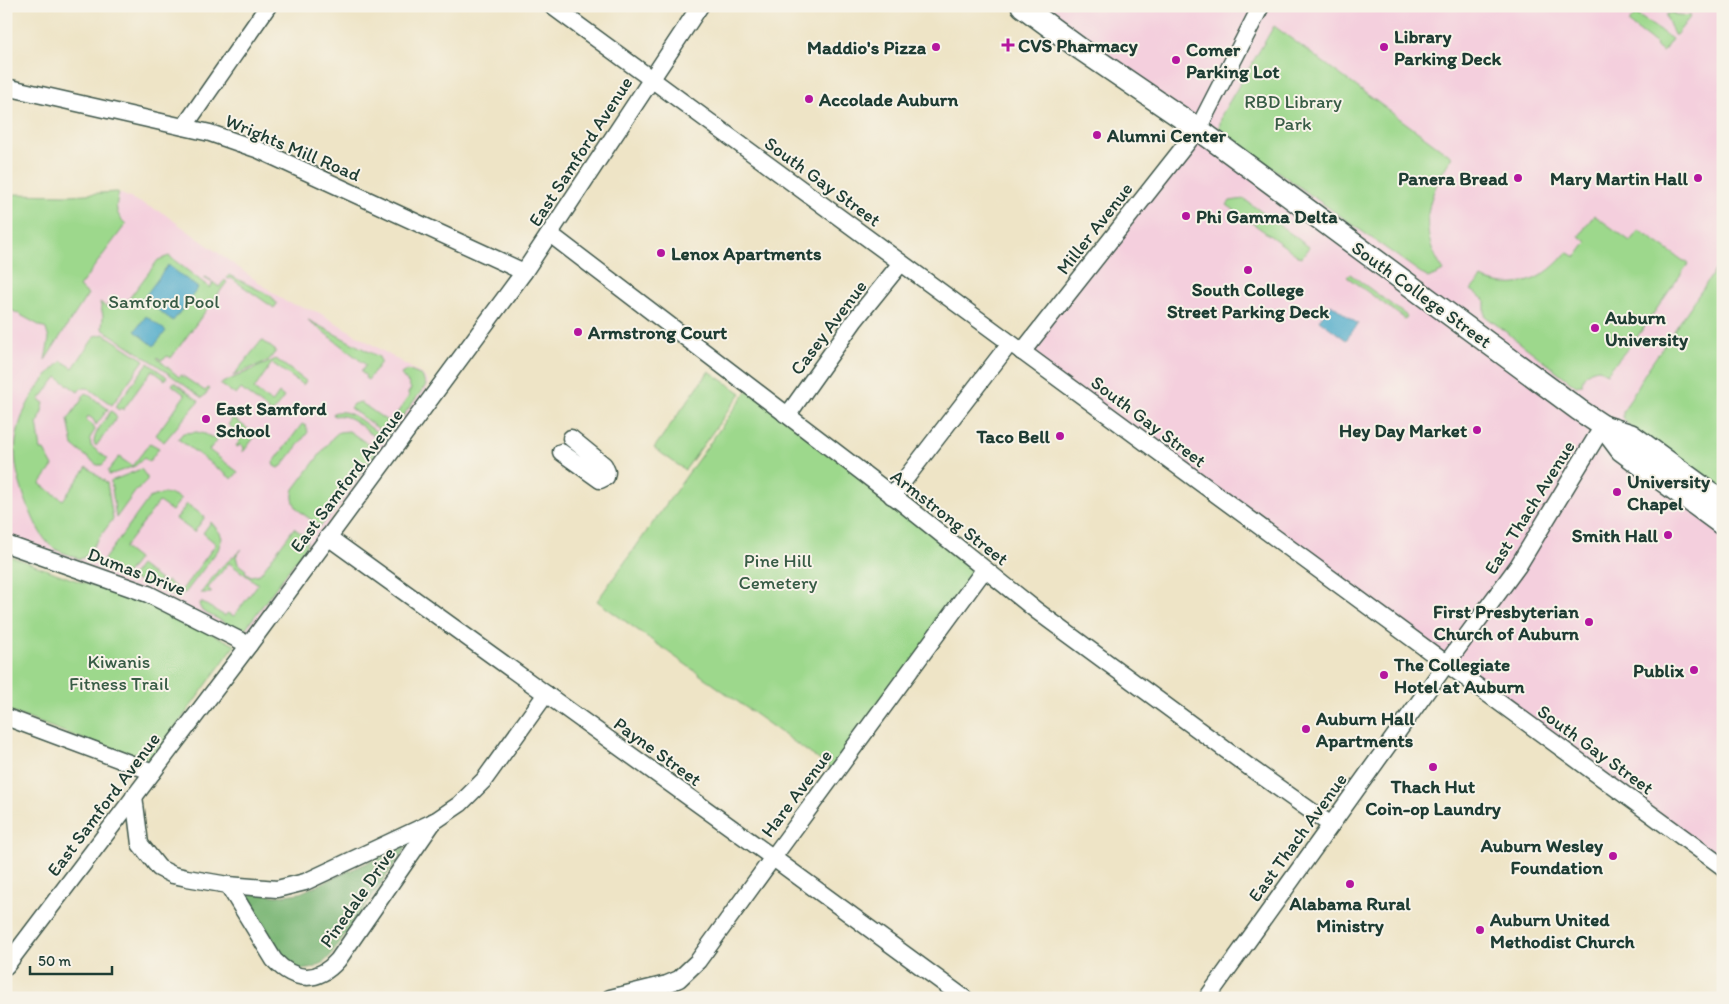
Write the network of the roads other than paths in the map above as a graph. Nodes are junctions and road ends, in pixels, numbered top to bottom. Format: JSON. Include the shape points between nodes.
{"nodes":[{"id":1,"x":268,"y":6,"type":"edge"},
{"id":2,"x":552,"y":6,"type":"edge"},
{"id":3,"x":700,"y":6,"type":"edge"},
{"id":4,"x":1022,"y":6,"type":"edge"},
{"id":5,"x":1261,"y":6,"type":"edge"},
{"id":6,"x":651,"y":80,"type":"junction"},
{"id":7,"x":6,"y":87,"type":"edge"},
{"id":8,"x":184,"y":127,"type":"junction"},
{"id":9,"x":1198,"y":129,"type":"junction"},
{"id":10,"x":550,"y":234,"type":"junction"},
{"id":11,"x":901,"y":263,"type":"junction"},
{"id":12,"x":524,"y":272,"type":"junction"},
{"id":13,"x":1016,"y":347,"type":"junction"},
{"id":14,"x":785,"y":414,"type":"junction"},
{"id":15,"x":1603,"y":426,"type":"junction"},
{"id":16,"x":571,"y":438,"type":"dead end"},
{"id":17,"x":561,"y":452,"type":"dead end"},
{"id":18,"x":892,"y":496,"type":"junction"},
{"id":19,"x":1723,"y":502,"type":"edge"},
{"id":20,"x":1723,"y":525,"type":"edge"},
{"id":21,"x":328,"y":537,"type":"junction"},
{"id":22,"x":6,"y":544,"type":"edge"},
{"id":23,"x":984,"y":570,"type":"junction"},
{"id":24,"x":249,"y":645,"type":"junction"},
{"id":25,"x":1446,"y":664,"type":"junction"},
{"id":26,"x":546,"y":694,"type":"junction"},
{"id":27,"x":6,"y":717,"type":"edge"},
{"id":28,"x":153,"y":772,"type":"junction"},
{"id":29,"x":134,"y":796,"type":"junction"},
{"id":30,"x":435,"y":821,"type":"junction"},
{"id":31,"x":1331,"y":825,"type":"junction"},
{"id":32,"x":772,"y":857,"type":"junction"},
{"id":33,"x":1723,"y":867,"type":"edge"},
{"id":34,"x":228,"y":885,"type":"junction"},
{"id":35,"x":6,"y":966,"type":"edge"},
{"id":36,"x":610,"y":998,"type":"edge"},
{"id":37,"x":964,"y":998,"type":"edge"},
{"id":38,"x":1207,"y":998,"type":"edge"}],
"edges":[{"from":1,"to":8,"type":"street"},
{"from":2,"to":6,"type":"street","name":"South Gay Street"},
{"from":3,"to":6,"type":"street","name":"East Samford Avenue"},
{"from":4,"to":9,"type":"main road","name":"South College Street"},
{"from":5,"to":9,"type":"street","name":"Miller Avenue"},
{"from":6,"to":10,"type":"street","name":"East Samford Avenue"},
{"from":6,"to":11,"type":"street","name":"South Gay Street"},
{"from":7,"to":8,"type":"street","name":"Wrights Mill Road"},
{"from":8,"to":12,"type":"street","name":"Wrights Mill Road","via":[[259,150]]},
{"from":9,"to":13,"type":"street","name":"Miller Avenue"},
{"from":9,"to":15,"type":"main road","name":"South College Street"},
{"from":10,"to":12,"type":"street","name":"East Samford Avenue"},
{"from":10,"to":14,"type":"street","name":"Armstrong Street"},
{"from":11,"to":13,"type":"street","name":"South Gay Street"},
{"from":11,"to":14,"type":"street","name":"Casey Avenue","via":[[855,320],[792,409]]},
{"from":12,"to":21,"type":"street","name":"East Samford Avenue"},
{"from":13,"to":18,"type":"street","name":"Miller Avenue"},
{"from":13,"to":25,"type":"street","name":"South Gay Street"},
{"from":14,"to":18,"type":"street","name":"Armstrong Street"},
{"from":15,"to":19,"type":"main road","name":"South College Street","via":[[1631,435]]},
{"from":15,"to":20,"type":"main road","name":"South College Street","via":[[1621,450]]},
{"from":15,"to":25,"type":"street","name":"East Thach Avenue","via":[[1518,566]]},
{"from":16,"to":17,"type":"street","via":[[604,465],[606,476],[600,480]]},
{"from":18,"to":23,"type":"street","name":"Armstrong Street"},
{"from":21,"to":24,"type":"street","name":"East Samford Avenue"},
{"from":21,"to":26,"type":"street","name":"Payne Street"},
{"from":22,"to":24,"type":"street","name":"Dumas Drive","via":[[148,594]]},
{"from":23,"to":31,"type":"street","name":"Armstrong Street","via":[[1256,773]]},
{"from":23,"to":32,"type":"street","name":"Hare Avenue"},
{"from":24,"to":28,"type":"street","name":"East Samford Avenue"},
{"from":25,"to":31,"type":"street","name":"East Thach Avenue"},
{"from":25,"to":33,"type":"street","name":"South Gay Street"},
{"from":26,"to":30,"type":"street","name":"Pinedale Drive","via":[[477,787],[460,804]]},
{"from":26,"to":32,"type":"street","name":"Payne Street"},
{"from":27,"to":28,"type":"street"},
{"from":28,"to":29,"type":"street","name":"East Samford Avenue"},
{"from":29,"to":34,"type":"street","name":"Pinedale Drive","via":[[140,844],[159,868],[187,878]]},
{"from":29,"to":35,"type":"street","name":"East Samford Avenue"},
{"from":30,"to":34,"type":"street","name":"Pinedale Drive","via":[[291,887]]},
{"from":30,"to":34,"type":"street","name":"Pinedale Drive","via":[[338,960],[319,976],[307,978],[283,970]]},
{"from":31,"to":38,"type":"street","name":"East Thach Avenue"},
{"from":32,"to":36,"type":"street","name":"Hare Avenue","via":[[698,961],[679,979]]},
{"from":32,"to":37,"type":"street","name":"Payne Street"}]}
